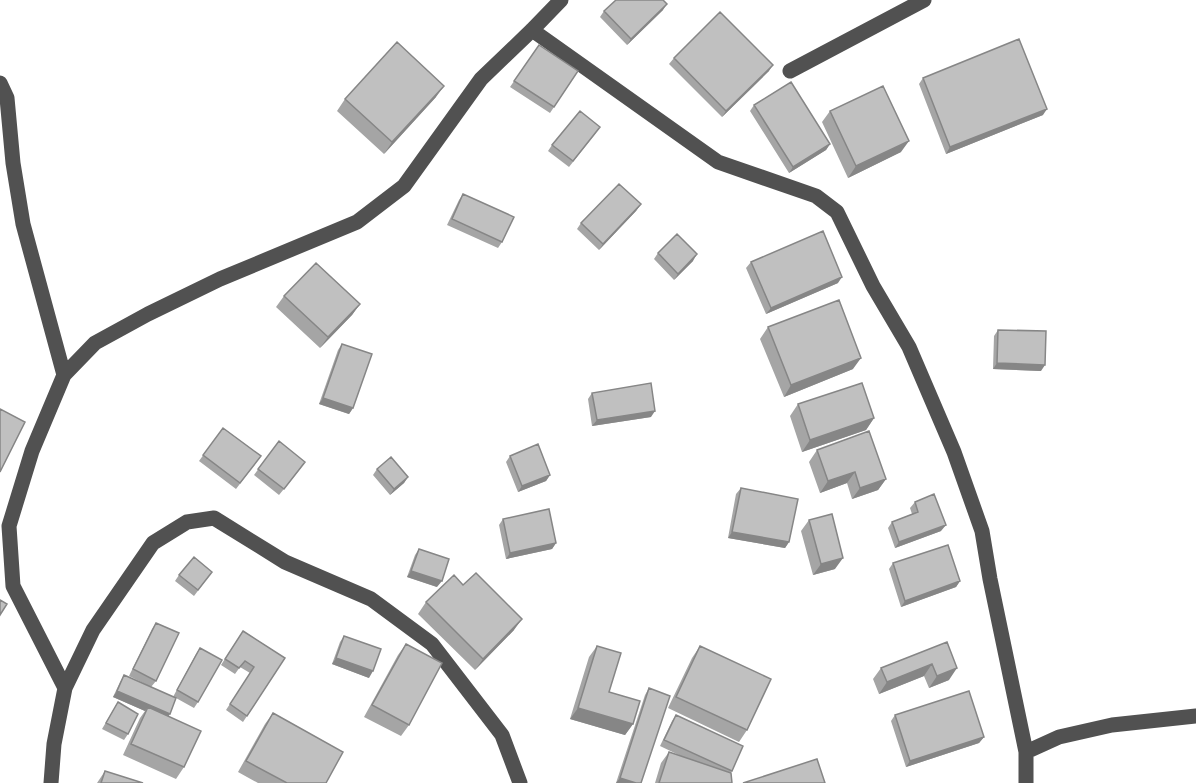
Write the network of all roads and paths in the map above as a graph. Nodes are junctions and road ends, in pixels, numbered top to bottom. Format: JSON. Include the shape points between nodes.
{"nodes":[{"id":1,"x":561,"y":0,"type":"edge"},
{"id":2,"x":924,"y":0,"type":"edge"},
{"id":3,"x":532,"y":30,"type":"junction"},
{"id":4,"x":790,"y":71,"type":"dead end"},
{"id":5,"x":0,"y":83,"type":"edge"},
{"id":6,"x":64,"y":375,"type":"junction"},
{"id":7,"x":65,"y":688,"type":"junction"},
{"id":8,"x":1196,"y":716,"type":"edge"},
{"id":9,"x":1026,"y":752,"type":"junction"},
{"id":10,"x":51,"y":783,"type":"edge"},
{"id":11,"x":520,"y":783,"type":"edge"},
{"id":12,"x":1026,"y":783,"type":"edge"}],
"edges":[{"from":1,"to":3,"type":"street"},
{"from":2,"to":4,"type":"street"},
{"from":3,"to":6,"type":"street","via":[[480,79],[404,186],[357,222],[158,309],[95,343]]},
{"from":3,"to":9,"type":"street","via":[[718,162],[816,196],[837,212],[873,286],[909,347],[979,522]]},
{"from":5,"to":6,"type":"street","via":[[7,98],[23,224]]},
{"from":6,"to":7,"type":"street","via":[[32,451],[9,526],[13,586]]},
{"from":7,"to":10,"type":"street"},
{"from":7,"to":11,"type":"street","via":[[93,630],[153,543],[187,522],[214,518],[285,562],[371,599],[432,644],[502,735]]},
{"from":8,"to":9,"type":"street","via":[[1112,725],[1059,737]]},
{"from":9,"to":12,"type":"street"}]}
